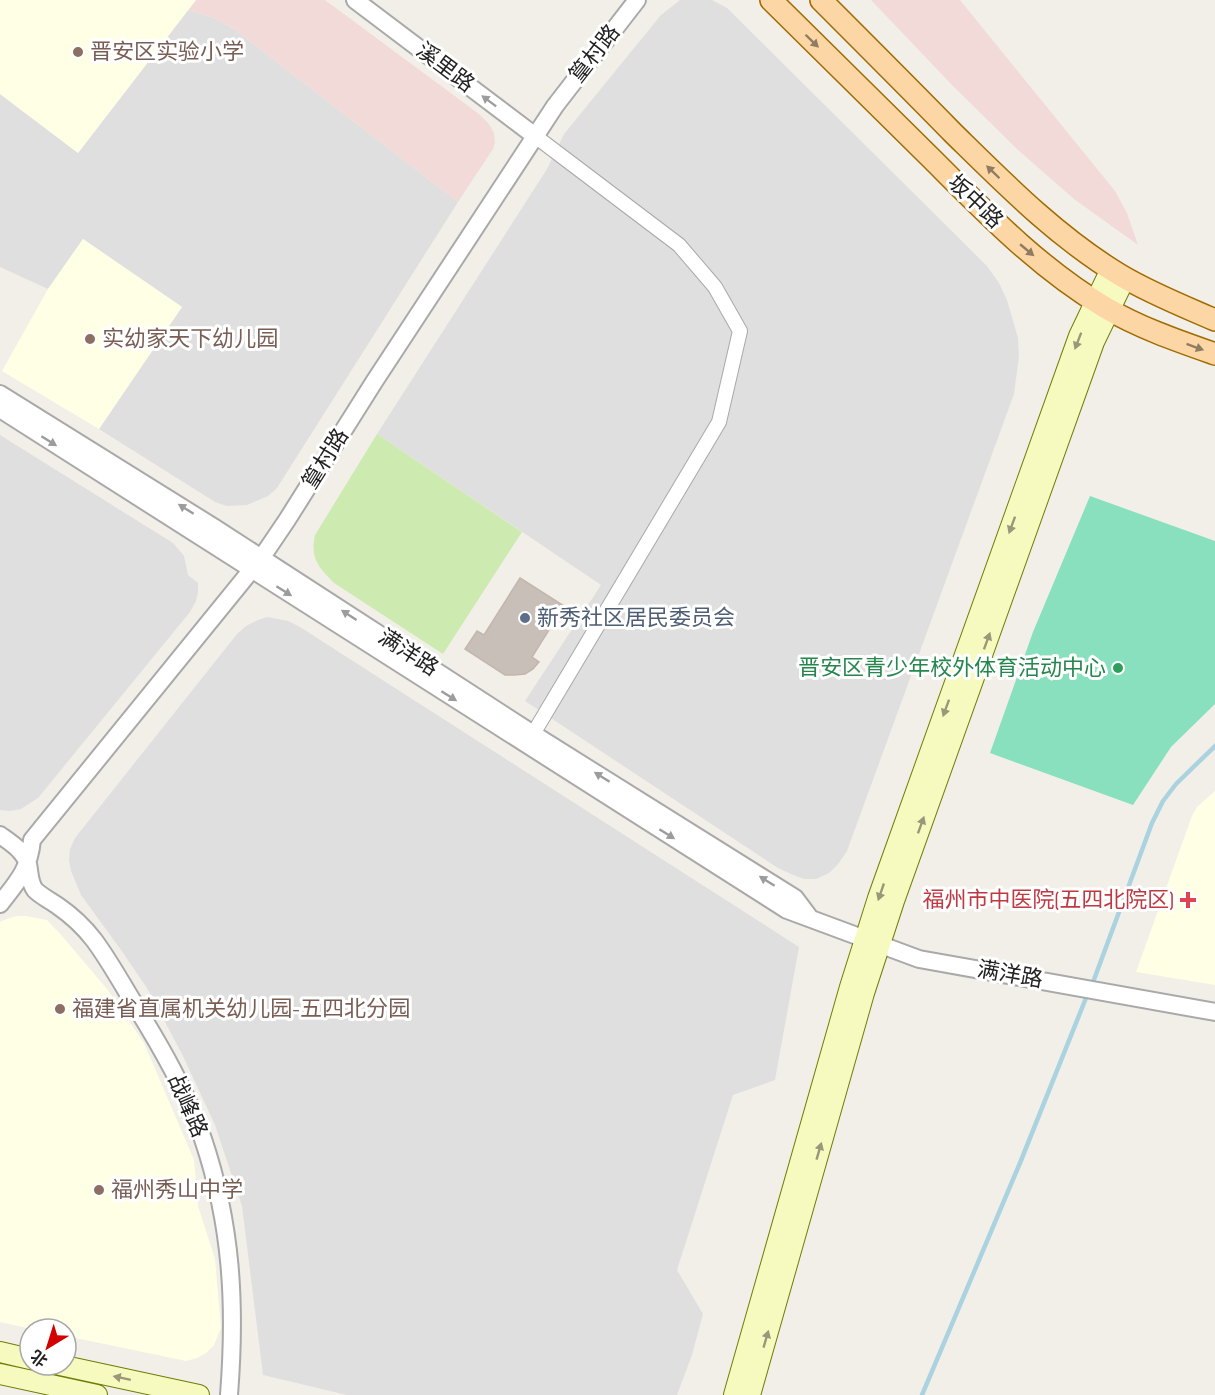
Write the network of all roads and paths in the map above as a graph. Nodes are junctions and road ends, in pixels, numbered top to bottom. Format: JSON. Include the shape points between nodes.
{"nodes":[{"id":1,"x":355,"y":0,"type":"edge"},
{"id":2,"x":637,"y":0,"type":"edge"},
{"id":3,"x":771,"y":0,"type":"edge"},
{"id":4,"x":821,"y":0,"type":"edge"},
{"id":5,"x":536,"y":136,"type":"junction"},
{"id":6,"x":1118,"y":273,"type":"junction"},
{"id":7,"x":1102,"y":305,"type":"junction"},
{"id":8,"x":1215,"y":320,"type":"edge"},
{"id":9,"x":1215,"y":354,"type":"edge"},
{"id":10,"x":0,"y":394,"type":"edge"},
{"id":11,"x":0,"y":409,"type":"edge"},
{"id":12,"x":256,"y":564,"type":"junction"},
{"id":13,"x":533,"y":734,"type":"junction"},
{"id":14,"x":0,"y":835,"type":"edge"},
{"id":15,"x":28,"y":864,"type":"junction"},
{"id":16,"x":0,"y":904,"type":"edge"},
{"id":17,"x":811,"y":918,"type":"junction"},
{"id":18,"x":872,"y":941,"type":"junction"},
{"id":19,"x":1215,"y":1012,"type":"edge"},
{"id":20,"x":0,"y":1352,"type":"edge"},
{"id":21,"x":18,"y":1356,"type":"edge"},
{"id":22,"x":78,"y":1369,"type":"edge"},
{"id":23,"x":0,"y":1374,"type":"edge"},
{"id":24,"x":97,"y":1395,"type":"edge"},
{"id":25,"x":200,"y":1395,"type":"edge"},
{"id":26,"x":229,"y":1395,"type":"edge"},
{"id":27,"x":734,"y":1395,"type":"edge"},
{"id":28,"x":750,"y":1395,"type":"edge"}],
"edges":[{"from":5,"to":1,"type":"street","name":"溪里路","one_way":true},
{"from":2,"to":5,"type":"street","name":"篁村路"},
{"from":3,"to":7,"type":"main road","name":"坂中路","one_way":true,"via":[[1014,239]]},
{"from":6,"to":4,"type":"main road","name":"坂中路","one_way":true,"via":[[1078,246],[1016,194]]},
{"from":5,"to":12,"type":"street","name":"篁村路"},
{"from":5,"to":13,"type":"street","via":[[679,245],[715,287],[740,331],[719,422]]},
{"from":6,"to":7,"type":"main road"},
{"from":6,"to":8,"type":"main road","name":"坂中路"},
{"from":7,"to":9,"type":"main road","name":"坂中路","one_way":true,"via":[[1153,331]]},
{"from":7,"to":18,"type":"main road","via":[[1075,347],[882,886]]},
{"from":12,"to":10,"type":"street","name":"满洋路","one_way":true},
{"from":11,"to":12,"type":"street","name":"满洋路","one_way":true},
{"from":13,"to":12,"type":"street","name":"满洋路","one_way":true},
{"from":12,"to":15,"type":"street","name":"篁村路","via":[[32,840]]},
{"from":12,"to":17,"type":"street","name":"满洋路","one_way":true,"via":[[787,910]]},
{"from":17,"to":13,"type":"street","name":"满洋路","one_way":true,"via":[[795,898]]},
{"from":14,"to":15,"type":"street","via":[[17,848]]},
{"from":15,"to":16,"type":"street","name":"篁村路"},
{"from":15,"to":26,"type":"street","name":"战峰路","via":[[36,890],[81,925],[104,955],[160,1049],[199,1130],[218,1192],[228,1246],[233,1318]]},
{"from":17,"to":18,"type":"street","name":"满洋路"},
{"from":18,"to":19,"type":"street","name":"满洋路","via":[[919,959]]},
{"from":18,"to":27,"type":"main road","via":[[846,998]]},
{"from":28,"to":18,"type":"main road","one_way":true,"via":[[864,993]]},
{"from":20,"to":21,"type":"main road"},
{"from":25,"to":22,"type":"main road","one_way":true},
{"from":23,"to":24,"type":"main road"}]}
